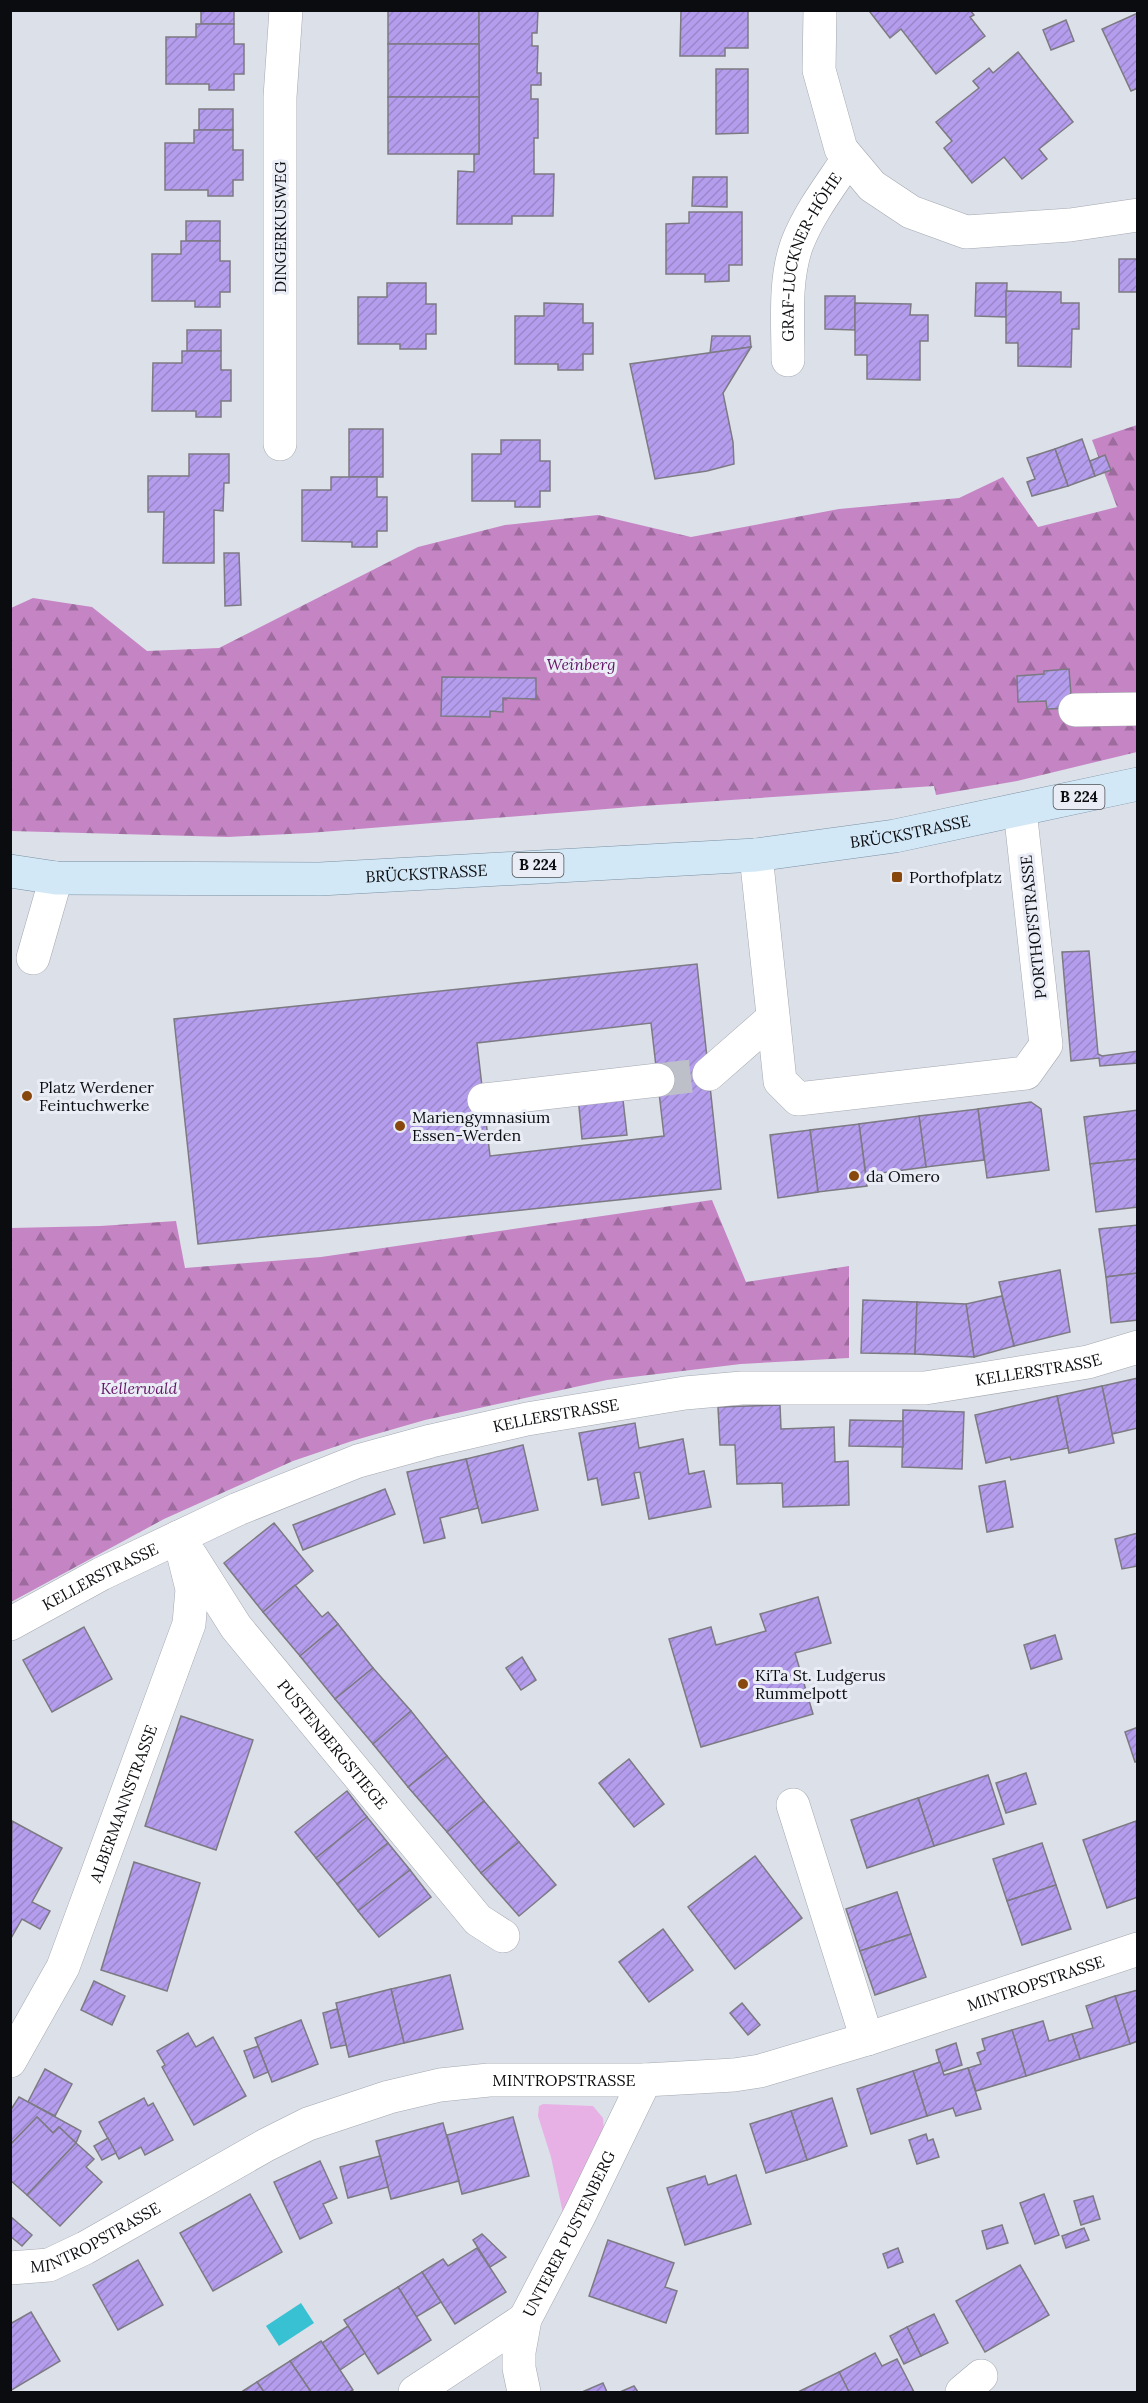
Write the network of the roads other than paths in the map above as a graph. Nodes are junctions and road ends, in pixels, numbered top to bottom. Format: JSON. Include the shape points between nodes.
{"nodes":[{"id":1,"x":286,"y":10,"type":"edge"},
{"id":2,"x":820,"y":10,"type":"edge"},
{"id":3,"x":848,"y":159,"type":"junction"},
{"id":4,"x":1137,"y":215,"type":"edge"},
{"id":5,"x":788,"y":360,"type":"dead end"},
{"id":6,"x":280,"y":444,"type":"dead end"},
{"id":7,"x":1137,"y":685,"type":"edge"},
{"id":8,"x":1125,"y":709,"type":"edge"},
{"id":9,"x":1075,"y":711,"type":"dead end"},
{"id":10,"x":1137,"y":784,"type":"edge"},
{"id":11,"x":1020,"y":810,"type":"junction"},
{"id":12,"x":756,"y":855,"type":"junction"},
{"id":13,"x":10,"y":872,"type":"edge"},
{"id":14,"x":56,"y":878,"type":"junction"},
{"id":15,"x":33,"y":958,"type":"dead end"},
{"id":16,"x":773,"y":1018,"type":"junction"},
{"id":17,"x":709,"y":1074,"type":"tunnel mouth"},
{"id":18,"x":657,"y":1080,"type":"tunnel mouth"},
{"id":19,"x":484,"y":1100,"type":"dead end"},
{"id":20,"x":1137,"y":1347,"type":"edge"},
{"id":21,"x":178,"y":1537,"type":"junction"},
{"id":22,"x":10,"y":1624,"type":"edge"},
{"id":23,"x":794,"y":1804,"type":"dead end"},
{"id":24,"x":503,"y":1936,"type":"dead end"},
{"id":25,"x":1137,"y":1949,"type":"edge"},
{"id":26,"x":867,"y":2039,"type":"junction"},
{"id":27,"x":10,"y":2061,"type":"edge"},
{"id":28,"x":645,"y":2080,"type":"junction"},
{"id":29,"x":10,"y":2268,"type":"edge"},
{"id":30,"x":525,"y":2319,"type":"junction"},
{"id":31,"x":415,"y":2392,"type":"edge"},
{"id":32,"x":525,"y":2392,"type":"edge"}],
"edges":[{"from":1,"to":6,"type":"street","name":"DINGERKUSWEG","via":[[280,97]]},
{"from":2,"to":3,"type":"street","name":"GRAF-LUCKNER-HÖHE","via":[[819,70],[841,149]]},
{"from":3,"to":4,"type":"street","name":"GRAF-LUCKNER-HÖHE","via":[[872,186],[911,212],[966,232],[1071,225]]},
{"from":3,"to":5,"type":"street","name":"GRAF-LUCKNER-HÖHE","via":[[818,202],[797,244],[789,285]]},
{"from":7,"to":8,"type":"street","via":[[1117,702]]},
{"from":8,"to":9,"type":"street"},
{"from":10,"to":11,"type":"main road","number":"B 224"},
{"from":11,"to":12,"type":"main road","name":"BRÜCKSTRASSE","number":"B 224","via":[[895,836]]},
{"from":11,"to":16,"type":"street","name":"PORTHOFSTRASSE","via":[[1046,1045],[1026,1073],[798,1099],[780,1081]]},
{"from":12,"to":14,"type":"main road","name":"BRÜCKSTRASSE","number":"B 224","via":[[320,879]]},
{"from":12,"to":16,"type":"street"},
{"from":13,"to":14,"type":"main road","name":"BRÜCKSTRASSE","number":"B 224"},
{"from":14,"to":15,"type":"street"},
{"from":16,"to":17,"type":"street"},
{"from":18,"to":19,"type":"street"},
{"from":20,"to":21,"type":"street","name":"KELLERSTRASSE","via":[[1088,1362],[925,1388],[742,1388],[626,1401],[527,1419],[358,1461]]},
{"from":21,"to":22,"type":"street","name":"KELLERSTRASSE"},
{"from":21,"to":24,"type":"street","name":"PUSTENBERGSTIEGE","via":[[236,1627],[478,1920]]},
{"from":21,"to":27,"type":"street","name":"ALBERMANNSTRASSE","via":[[192,1589],[189,1624],[63,1967]]},
{"from":23,"to":26,"type":"street"},
{"from":25,"to":26,"type":"street","name":"MINTROPSTRASSE"},
{"from":26,"to":28,"type":"street","name":"MINTROPSTRASSE","via":[[752,2072]]},
{"from":28,"to":29,"type":"street","name":"MINTROPSTRASSE","via":[[489,2080],[440,2085],[389,2097],[308,2124],[49,2265]]},
{"from":28,"to":30,"type":"street","name":"UNTERER PUSTENBERG"},
{"from":30,"to":31,"type":"street"},
{"from":30,"to":32,"type":"street","name":"UNTERER PUSTENBERG","via":[[519,2368]]}]}
